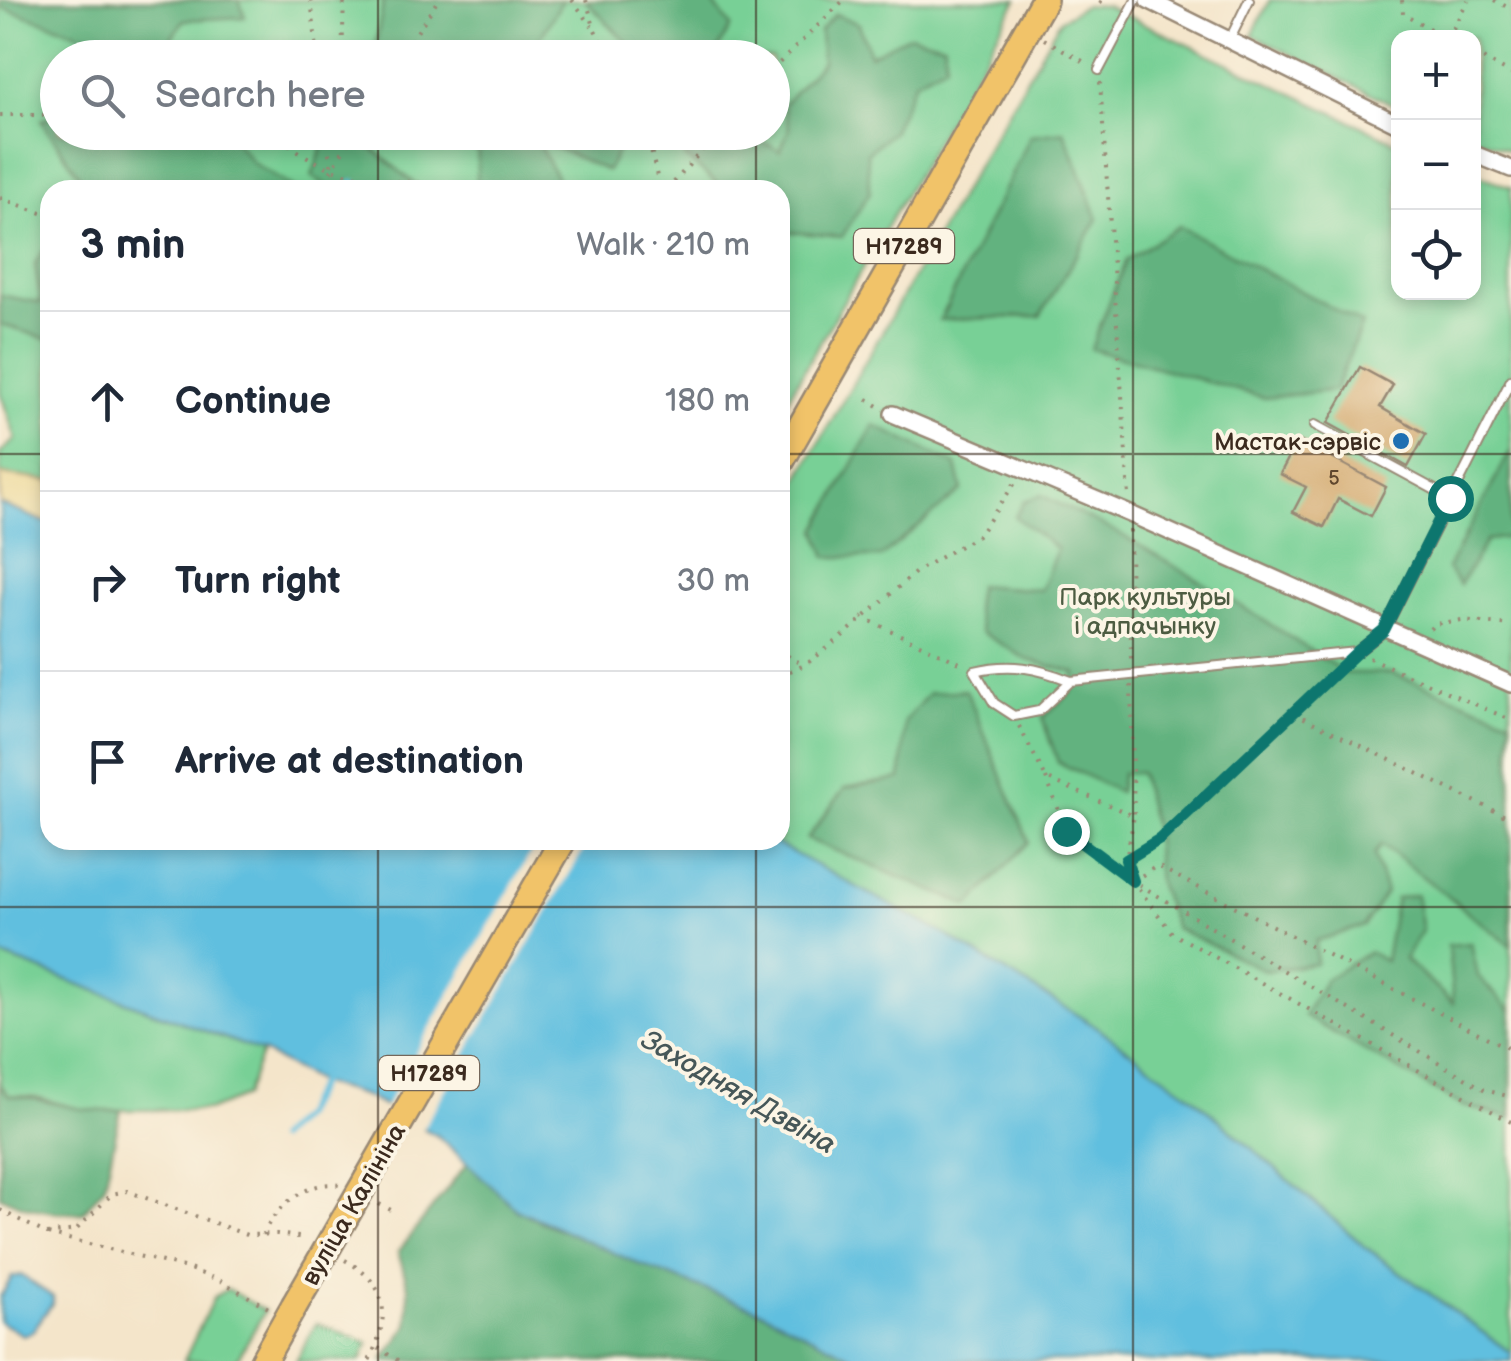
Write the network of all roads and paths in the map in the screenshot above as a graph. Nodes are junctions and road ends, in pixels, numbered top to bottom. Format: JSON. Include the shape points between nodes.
{"nodes":[{"id":1,"x":311,"y":0,"type":"edge"},
{"id":2,"x":344,"y":0,"type":"edge"},
{"id":3,"x":438,"y":0,"type":"edge"},
{"id":4,"x":572,"y":0,"type":"edge"},
{"id":5,"x":586,"y":0,"type":"edge"},
{"id":6,"x":844,"y":0,"type":"edge"},
{"id":7,"x":1044,"y":0,"type":"edge"},
{"id":8,"x":1136,"y":0,"type":"edge"},
{"id":9,"x":1148,"y":0,"type":"edge"},
{"id":10,"x":1249,"y":0,"type":"edge"},
{"id":11,"x":1402,"y":0,"type":"edge"},
{"id":12,"x":1468,"y":0,"type":"edge"},
{"id":13,"x":1494,"y":0,"type":"edge"},
{"id":14,"x":1170,"y":5,"type":"edge"},
{"id":15,"x":1511,"y":9,"type":"edge"},
{"id":16,"x":594,"y":30,"type":"junction"},
{"id":17,"x":1432,"y":30,"type":"edge"},
{"id":18,"x":1451,"y":30,"type":"edge"},
{"id":19,"x":316,"y":40,"type":"edge"},
{"id":20,"x":343,"y":40,"type":"edge"},
{"id":21,"x":412,"y":40,"type":"edge"},
{"id":22,"x":600,"y":40,"type":"edge"},
{"id":23,"x":1046,"y":40,"type":"dead end"},
{"id":24,"x":1229,"y":41,"type":"junction"},
{"id":25,"x":790,"y":52,"type":"edge"},
{"id":26,"x":1481,"y":57,"type":"edge"},
{"id":27,"x":1099,"y":70,"type":"junction"},
{"id":28,"x":1511,"y":74,"type":"edge"},
{"id":29,"x":0,"y":114,"type":"edge"},
{"id":30,"x":40,"y":115,"type":"edge"},
{"id":31,"x":1391,"y":121,"type":"edge"},
{"id":32,"x":301,"y":150,"type":"edge"},
{"id":33,"x":328,"y":150,"type":"edge"},
{"id":34,"x":343,"y":150,"type":"edge"},
{"id":35,"x":652,"y":150,"type":"edge"},
{"id":36,"x":701,"y":150,"type":"edge"},
{"id":37,"x":1481,"y":157,"type":"edge"},
{"id":38,"x":332,"y":169,"type":"junction"},
{"id":39,"x":1511,"y":169,"type":"edge"},
{"id":40,"x":326,"y":180,"type":"edge"},
{"id":41,"x":419,"y":180,"type":"edge"},
{"id":42,"x":660,"y":180,"type":"edge"},
{"id":43,"x":672,"y":180,"type":"edge"},
{"id":44,"x":0,"y":198,"type":"edge"},
{"id":45,"x":40,"y":212,"type":"edge"},
{"id":46,"x":1511,"y":380,"type":"edge"},
{"id":47,"x":893,"y":414,"type":"dead end"},
{"id":48,"x":1314,"y":425,"type":"dead end"},
{"id":49,"x":790,"y":445,"type":"edge"},
{"id":50,"x":1023,"y":470,"type":"junction"},
{"id":51,"x":1450,"y":498,"type":"junction"},
{"id":52,"x":1130,"y":514,"type":"junction"},
{"id":53,"x":862,"y":617,"type":"junction"},
{"id":54,"x":1511,"y":625,"type":"edge"},
{"id":55,"x":1384,"y":630,"type":"junction"},
{"id":56,"x":1419,"y":645,"type":"junction"},
{"id":57,"x":1357,"y":652,"type":"junction"},
{"id":58,"x":790,"y":658,"type":"edge"},
{"id":59,"x":804,"y":665,"type":"junction"},
{"id":60,"x":975,"y":670,"type":"junction"},
{"id":61,"x":790,"y":671,"type":"edge"},
{"id":62,"x":1131,"y":676,"type":"junction"},
{"id":63,"x":1071,"y":681,"type":"junction"},
{"id":64,"x":1511,"y":684,"type":"edge"},
{"id":65,"x":1294,"y":714,"type":"junction"},
{"id":66,"x":1014,"y":716,"type":"junction"},
{"id":67,"x":1511,"y":720,"type":"edge"},
{"id":68,"x":1046,"y":778,"type":"junction"},
{"id":69,"x":1134,"y":816,"type":"junction"},
{"id":70,"x":1511,"y":818,"type":"edge"},
{"id":71,"x":557,"y":850,"type":"edge"},
{"id":72,"x":1126,"y":860,"type":"junction"},
{"id":73,"x":1133,"y":881,"type":"junction"},
{"id":74,"x":1511,"y":1050,"type":"edge"},
{"id":75,"x":1511,"y":1097,"type":"edge"},
{"id":76,"x":1511,"y":1122,"type":"edge"},
{"id":77,"x":344,"y":1186,"type":"dead end"},
{"id":78,"x":379,"y":1204,"type":"dead end"},
{"id":79,"x":0,"y":1210,"type":"edge"},
{"id":80,"x":397,"y":1213,"type":"dead end"},
{"id":81,"x":48,"y":1234,"type":"junction"},
{"id":82,"x":263,"y":1236,"type":"junction"},
{"id":83,"x":318,"y":1245,"type":"dead end"},
{"id":84,"x":332,"y":1253,"type":"dead end"},
{"id":85,"x":268,"y":1307,"type":"dead end"},
{"id":86,"x":376,"y":1346,"type":"junction"},
{"id":87,"x":263,"y":1361,"type":"edge"},
{"id":88,"x":369,"y":1361,"type":"edge"},
{"id":89,"x":398,"y":1361,"type":"edge"}],
"edges":[{"from":1,"to":19,"type":"path"},
{"from":2,"to":20,"type":"path"},
{"from":3,"to":21,"type":"path"},
{"from":4,"to":16,"type":"path"},
{"from":5,"to":16,"type":"path"},
{"from":6,"to":25,"type":"path"},
{"from":7,"to":49,"type":"main road","number":"Н17289"},
{"from":8,"to":27,"type":"lane"},
{"from":9,"to":14,"type":"street"},
{"from":10,"to":24,"type":"lane"},
{"from":11,"to":17,"type":"path","via":[[1403,13]]},
{"from":12,"to":18,"type":"path"},
{"from":13,"to":15,"type":"path"},
{"from":14,"to":24,"type":"street"},
{"from":16,"to":22,"type":"path"},
{"from":23,"to":27,"type":"path"},
{"from":24,"to":31,"type":"street"},
{"from":26,"to":28,"type":"path"},
{"from":27,"to":52,"type":"path"},
{"from":29,"to":30,"type":"path"},
{"from":32,"to":38,"type":"path"},
{"from":33,"to":38,"type":"path"},
{"from":34,"to":38,"type":"path"},
{"from":35,"to":42,"type":"path"},
{"from":36,"to":43,"type":"path"},
{"from":37,"to":39,"type":"street"},
{"from":38,"to":40,"type":"path"},
{"from":38,"to":41,"type":"path"},
{"from":44,"to":45,"type":"path"},
{"from":46,"to":51,"type":"lane"},
{"from":47,"to":50,"type":"street"},
{"from":48,"to":51,"type":"lane"},
{"from":50,"to":52,"type":"street"},
{"from":50,"to":53,"type":"path","via":[[979,535],[917,571]]},
{"from":51,"to":55,"type":"lane"},
{"from":52,"to":55,"type":"street"},
{"from":52,"to":62,"type":"path"},
{"from":53,"to":59,"type":"path"},
{"from":53,"to":60,"type":"path"},
{"from":54,"to":56,"type":"path","via":[[1434,624]]},
{"from":55,"to":56,"type":"street"},
{"from":55,"to":57,"type":"lane"},
{"from":56,"to":64,"type":"street"},
{"from":57,"to":62,"type":"lane"},
{"from":57,"to":65,"type":"path"},
{"from":57,"to":67,"type":"path"},
{"from":58,"to":59,"type":"path"},
{"from":59,"to":61,"type":"path"},
{"from":60,"to":63,"type":"lane","via":[[1004,664]]},
{"from":60,"to":66,"type":"lane","via":[[994,703]]},
{"from":62,"to":63,"type":"lane"},
{"from":62,"to":69,"type":"path"},
{"from":63,"to":66,"type":"lane","via":[[1039,711]]},
{"from":65,"to":70,"type":"path"},
{"from":65,"to":72,"type":"path","via":[[1160,839]]},
{"from":66,"to":68,"type":"path"},
{"from":68,"to":69,"type":"path"},
{"from":68,"to":73,"type":"path","via":[[1066,831]]},
{"from":69,"to":72,"type":"path"},
{"from":71,"to":87,"type":"main road","name":"вуліца Калініна","number":"Н17289","bridge":true},
{"from":72,"to":73,"type":"path"},
{"from":73,"to":74,"type":"path","via":[[1157,866]]},
{"from":73,"to":75,"type":"path","via":[[1485,1090]]},
{"from":73,"to":76,"type":"path","via":[[1172,933]]},
{"from":77,"to":82,"type":"path","via":[[312,1186],[270,1217]]},
{"from":78,"to":80,"type":"path"},
{"from":79,"to":81,"type":"path"},
{"from":81,"to":82,"type":"path","via":[[76,1230],[112,1194],[127,1191]]},
{"from":81,"to":85,"type":"path","via":[[186,1268]]},
{"from":82,"to":83,"type":"path","via":[[304,1237]]},
{"from":84,"to":86,"type":"path","via":[[376,1287],[384,1306]]},
{"from":86,"to":88,"type":"path"},
{"from":86,"to":89,"type":"path"}]}
